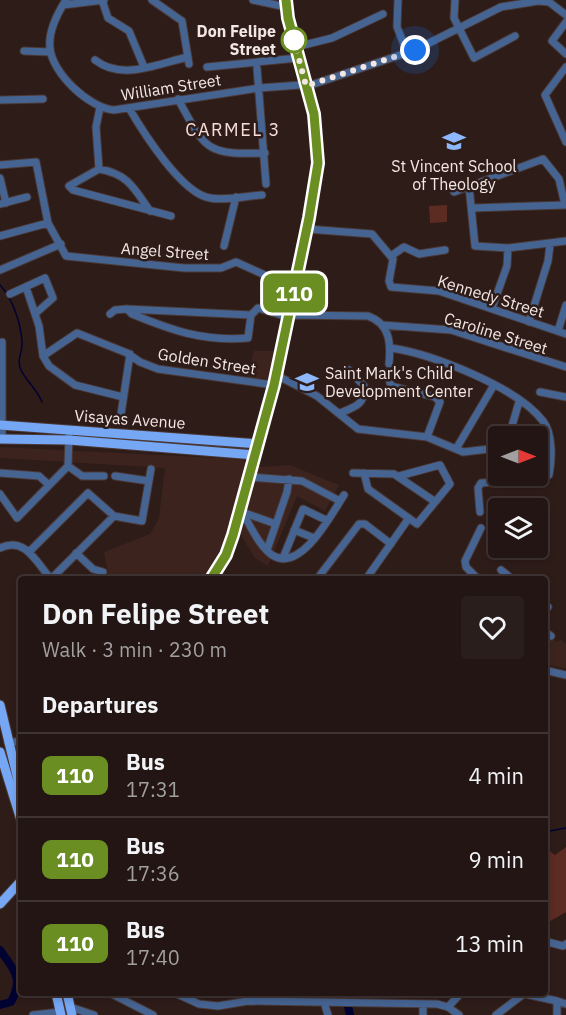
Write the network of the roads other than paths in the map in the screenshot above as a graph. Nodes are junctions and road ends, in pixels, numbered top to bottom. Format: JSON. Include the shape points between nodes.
{"nodes":[{"id":1,"x":104,"y":0,"type":"edge"},
{"id":2,"x":152,"y":0,"type":"edge"},
{"id":3,"x":253,"y":0,"type":"edge"},
{"id":4,"x":398,"y":0,"type":"edge"},
{"id":5,"x":455,"y":0,"type":"edge"},
{"id":6,"x":538,"y":0,"type":"edge"},
{"id":7,"x":64,"y":2,"type":"edge"},
{"id":8,"x":288,"y":2,"type":"edge"},
{"id":9,"x":382,"y":14,"type":"dead end"},
{"id":10,"x":566,"y":15,"type":"edge"},
{"id":11,"x":566,"y":22,"type":"edge"},
{"id":12,"x":458,"y":28,"type":"junction"},
{"id":13,"x":515,"y":36,"type":"dead end"},
{"id":14,"x":296,"y":47,"type":"junction"},
{"id":15,"x":24,"y":51,"type":"dead end"},
{"id":16,"x":50,"y":52,"type":"junction"},
{"id":17,"x":408,"y":52,"type":"junction"},
{"id":18,"x":566,"y":54,"type":"edge"},
{"id":19,"x":298,"y":58,"type":"junction"},
{"id":20,"x":95,"y":60,"type":"dead end"},
{"id":21,"x":144,"y":67,"type":"junction"},
{"id":22,"x":207,"y":67,"type":"dead end"},
{"id":23,"x":566,"y":67,"type":"edge"},
{"id":24,"x":257,"y":68,"type":"dead end"},
{"id":25,"x":306,"y":86,"type":"junction"},
{"id":26,"x":259,"y":88,"type":"junction"},
{"id":27,"x":44,"y":99,"type":"dead end"},
{"id":28,"x":178,"y":99,"type":"junction"},
{"id":29,"x":0,"y":100,"type":"edge"},
{"id":30,"x":100,"y":107,"type":"junction"},
{"id":31,"x":129,"y":108,"type":"junction"},
{"id":32,"x":566,"y":142,"type":"edge"},
{"id":33,"x":265,"y":153,"type":"junction"},
{"id":34,"x":0,"y":165,"type":"edge"},
{"id":35,"x":99,"y":170,"type":"junction"},
{"id":36,"x":0,"y":178,"type":"edge"},
{"id":37,"x":266,"y":184,"type":"dead end"},
{"id":38,"x":469,"y":186,"type":"junction"},
{"id":39,"x":454,"y":192,"type":"dead end"},
{"id":40,"x":262,"y":195,"type":"dead end"},
{"id":41,"x":27,"y":197,"type":"dead end"},
{"id":42,"x":236,"y":197,"type":"junction"},
{"id":43,"x":3,"y":203,"type":"edge"},
{"id":44,"x":566,"y":205,"type":"edge"},
{"id":45,"x":472,"y":208,"type":"junction"},
{"id":46,"x":150,"y":211,"type":"junction"},
{"id":47,"x":171,"y":216,"type":"dead end"},
{"id":48,"x":48,"y":223,"type":"junction"},
{"id":49,"x":307,"y":229,"type":"junction"},
{"id":50,"x":0,"y":236,"type":"edge"},
{"id":51,"x":566,"y":241,"type":"edge"},
{"id":52,"x":61,"y":244,"type":"junction"},
{"id":53,"x":550,"y":245,"type":"junction"},
{"id":54,"x":224,"y":246,"type":"dead end"},
{"id":55,"x":508,"y":248,"type":"junction"},
{"id":56,"x":445,"y":250,"type":"dead end"},
{"id":57,"x":391,"y":256,"type":"junction"},
{"id":58,"x":0,"y":270,"type":"edge"},
{"id":59,"x":296,"y":285,"type":"junction"},
{"id":60,"x":26,"y":287,"type":"junction"},
{"id":61,"x":10,"y":294,"type":"dead end"},
{"id":62,"x":566,"y":305,"type":"edge"},
{"id":63,"x":492,"y":308,"type":"junction"},
{"id":64,"x":127,"y":309,"type":"junction"},
{"id":65,"x":36,"y":313,"type":"junction"},
{"id":66,"x":110,"y":314,"type":"dead end"},
{"id":67,"x":251,"y":315,"type":"junction"},
{"id":68,"x":288,"y":318,"type":"junction"},
{"id":69,"x":529,"y":322,"type":"junction"},
{"id":70,"x":382,"y":325,"type":"junction"},
{"id":71,"x":562,"y":332,"type":"edge"},
{"id":72,"x":2,"y":342,"type":"dead end"},
{"id":73,"x":391,"y":348,"type":"junction"},
{"id":74,"x":130,"y":354,"type":"junction"},
{"id":75,"x":43,"y":356,"type":"junction"},
{"id":76,"x":389,"y":364,"type":"dead end"},
{"id":77,"x":566,"y":367,"type":"edge"},
{"id":78,"x":349,"y":370,"type":"dead end"},
{"id":79,"x":387,"y":372,"type":"dead end"},
{"id":80,"x":276,"y":375,"type":"junction"},
{"id":81,"x":1,"y":380,"type":"edge"},
{"id":82,"x":274,"y":385,"type":"junction"},
{"id":83,"x":494,"y":385,"type":"junction"},
{"id":84,"x":540,"y":392,"type":"dead end"},
{"id":85,"x":123,"y":397,"type":"junction"},
{"id":86,"x":566,"y":397,"type":"edge"},
{"id":87,"x":519,"y":402,"type":"junction"},
{"id":88,"x":340,"y":413,"type":"junction"},
{"id":89,"x":121,"y":414,"type":"dead end"},
{"id":90,"x":1,"y":425,"type":"edge"},
{"id":91,"x":512,"y":426,"type":"edge"},
{"id":92,"x":69,"y":429,"type":"junction"},
{"id":93,"x":427,"y":437,"type":"junction"},
{"id":94,"x":1,"y":439,"type":"edge"},
{"id":95,"x":69,"y":440,"type":"junction"},
{"id":96,"x":550,"y":440,"type":"joint"},
{"id":97,"x":162,"y":441,"type":"junction"},
{"id":98,"x":258,"y":444,"type":"junction"},
{"id":99,"x":456,"y":449,"type":"junction"},
{"id":100,"x":488,"y":449,"type":"edge"},
{"id":101,"x":255,"y":455,"type":"junction"},
{"id":102,"x":68,"y":466,"type":"junction"},
{"id":103,"x":151,"y":469,"type":"dead end"},
{"id":104,"x":0,"y":473,"type":"edge"},
{"id":105,"x":353,"y":473,"type":"dead end"},
{"id":106,"x":364,"y":473,"type":"junction"},
{"id":107,"x":104,"y":476,"type":"dead end"},
{"id":108,"x":115,"y":476,"type":"dead end"},
{"id":109,"x":399,"y":476,"type":"junction"},
{"id":110,"x":249,"y":477,"type":"junction"},
{"id":111,"x":289,"y":479,"type":"junction"},
{"id":112,"x":149,"y":482,"type":"junction"},
{"id":113,"x":49,"y":485,"type":"junction"},
{"id":114,"x":0,"y":494,"type":"edge"},
{"id":115,"x":344,"y":495,"type":"dead end"},
{"id":116,"x":340,"y":501,"type":"junction"},
{"id":117,"x":434,"y":501,"type":"junction"},
{"id":118,"x":241,"y":512,"type":"junction"},
{"id":119,"x":480,"y":512,"type":"dead end"},
{"id":120,"x":114,"y":516,"type":"junction"},
{"id":121,"x":409,"y":518,"type":"junction"},
{"id":122,"x":326,"y":520,"type":"junction"},
{"id":123,"x":276,"y":524,"type":"junction"},
{"id":124,"x":481,"y":528,"type":"dead end"},
{"id":125,"x":294,"y":530,"type":"junction"},
{"id":126,"x":314,"y":538,"type":"junction"},
{"id":127,"x":391,"y":544,"type":"junction"},
{"id":128,"x":0,"y":548,"type":"edge"},
{"id":129,"x":267,"y":550,"type":"junction"},
{"id":130,"x":29,"y":552,"type":"junction"},
{"id":131,"x":76,"y":553,"type":"junction"},
{"id":132,"x":283,"y":558,"type":"junction"},
{"id":133,"x":501,"y":570,"type":"dead end"},
{"id":134,"x":103,"y":572,"type":"dead end"},
{"id":135,"x":49,"y":576,"type":"edge"},
{"id":136,"x":54,"y":576,"type":"edge"},
{"id":137,"x":213,"y":576,"type":"edge"},
{"id":138,"x":319,"y":576,"type":"edge"},
{"id":139,"x":368,"y":576,"type":"edge"},
{"id":140,"x":475,"y":576,"type":"edge"},
{"id":141,"x":508,"y":576,"type":"edge"},
{"id":142,"x":548,"y":671,"type":"edge"},
{"id":143,"x":566,"y":675,"type":"edge"},
{"id":144,"x":0,"y":705,"type":"edge"},
{"id":145,"x":18,"y":741,"type":"edge"},
{"id":146,"x":8,"y":743,"type":"junction"},
{"id":147,"x":0,"y":752,"type":"edge"},
{"id":148,"x":10,"y":773,"type":"junction"},
{"id":149,"x":18,"y":787,"type":"edge"},
{"id":150,"x":18,"y":807,"type":"edge"},
{"id":151,"x":18,"y":884,"type":"edge"},
{"id":152,"x":0,"y":904,"type":"edge"},
{"id":153,"x":548,"y":942,"type":"edge"},
{"id":154,"x":566,"y":944,"type":"edge"},
{"id":155,"x":57,"y":996,"type":"edge"},
{"id":156,"x":68,"y":996,"type":"edge"},
{"id":157,"x":116,"y":996,"type":"edge"},
{"id":158,"x":182,"y":996,"type":"edge"},
{"id":159,"x":299,"y":996,"type":"edge"},
{"id":160,"x":353,"y":996,"type":"edge"},
{"id":161,"x":458,"y":996,"type":"edge"},
{"id":162,"x":521,"y":996,"type":"edge"},
{"id":163,"x":536,"y":996,"type":"edge"},
{"id":164,"x":299,"y":1002,"type":"junction"},
{"id":165,"x":324,"y":1002,"type":"junction"},
{"id":166,"x":557,"y":1002,"type":"junction"},
{"id":167,"x":350,"y":1003,"type":"junction"},
{"id":168,"x":423,"y":1004,"type":"junction"},
{"id":169,"x":566,"y":1004,"type":"edge"},
{"id":170,"x":448,"y":1007,"type":"junction"},
{"id":171,"x":71,"y":1011,"type":"edge"},
{"id":172,"x":61,"y":1013,"type":"edge"},
{"id":173,"x":33,"y":1015,"type":"edge"},
{"id":174,"x":94,"y":1015,"type":"edge"},
{"id":175,"x":153,"y":1015,"type":"edge"},
{"id":176,"x":328,"y":1015,"type":"edge"},
{"id":177,"x":423,"y":1015,"type":"edge"},
{"id":178,"x":459,"y":1015,"type":"edge"},
{"id":179,"x":496,"y":1015,"type":"edge"},
{"id":180,"x":557,"y":1015,"type":"edge"}],
"edges":[{"from":1,"to":7,"type":"street"},
{"from":1,"to":21,"type":"street","via":[[108,18],[129,31]]},
{"from":2,"to":21,"type":"street","via":[[182,21],[188,60]]},
{"from":3,"to":8,"type":"street"},
{"from":4,"to":17,"type":"street","via":[[397,27]]},
{"from":5,"to":12,"type":"street","via":[[453,12]]},
{"from":6,"to":10,"type":"street","via":[[549,2]]},
{"from":6,"to":12,"type":"street","name":"William Street","via":[[501,7]]},
{"from":7,"to":16,"type":"street","via":[[51,33]]},
{"from":8,"to":14,"type":"main road"},
{"from":9,"to":14,"type":"street","via":[[332,38]]},
{"from":11,"to":18,"type":"street","via":[[552,41]]},
{"from":12,"to":13,"type":"street","via":[[474,58]]},
{"from":12,"to":17,"type":"street","name":"William Street"},
{"from":14,"to":19,"type":"main road"},
{"from":15,"to":16,"type":"street"},
{"from":16,"to":30,"type":"street","name":"William Street","via":[[71,84]]},
{"from":17,"to":25,"type":"street","name":"William Street"},
{"from":19,"to":22,"type":"street"},
{"from":19,"to":25,"type":"main road"},
{"from":20,"to":21,"type":"street","via":[[118,72]]},
{"from":23,"to":32,"type":"street","via":[[545,95]]},
{"from":24,"to":26,"type":"street"},
{"from":25,"to":26,"type":"street","name":"William Street"},
{"from":25,"to":49,"type":"main road","via":[[318,147]]},
{"from":26,"to":28,"type":"street","name":"William Street"},
{"from":26,"to":33,"type":"street"},
{"from":27,"to":29,"type":"street"},
{"from":28,"to":31,"type":"street","name":"William Street"},
{"from":28,"to":33,"type":"street","via":[[198,136],[213,150]]},
{"from":30,"to":31,"type":"street","name":"William Street"},
{"from":30,"to":35,"type":"street","via":[[96,127]]},
{"from":31,"to":42,"type":"street","via":[[174,172],[203,196]]},
{"from":33,"to":37,"type":"street"},
{"from":34,"to":48,"type":"street","via":[[36,162]]},
{"from":35,"to":46,"type":"street","via":[[123,176]]},
{"from":35,"to":46,"type":"street","via":[[73,181],[70,188]]},
{"from":36,"to":43,"type":"street"},
{"from":38,"to":39,"type":"street"},
{"from":38,"to":44,"type":"street","via":[[543,159],[559,179]]},
{"from":38,"to":45,"type":"street"},
{"from":40,"to":42,"type":"street"},
{"from":41,"to":43,"type":"street"},
{"from":42,"to":54,"type":"street"},
{"from":44,"to":45,"type":"street"},
{"from":45,"to":55,"type":"street","via":[[475,246]]},
{"from":46,"to":47,"type":"street"},
{"from":48,"to":50,"type":"street"},
{"from":48,"to":52,"type":"street"},
{"from":49,"to":57,"type":"street","via":[[372,234]]},
{"from":49,"to":59,"type":"main road"},
{"from":51,"to":53,"type":"street"},
{"from":52,"to":58,"type":"street"},
{"from":52,"to":59,"type":"street","name":"Angel Street","via":[[64,255],[184,268],[221,268],[236,262]]},
{"from":53,"to":55,"type":"street"},
{"from":53,"to":69,"type":"street"},
{"from":55,"to":63,"type":"street","via":[[507,266]]},
{"from":56,"to":57,"type":"street","via":[[419,254],[404,247]]},
{"from":57,"to":63,"type":"street","name":"Kennedy Street","via":[[392,287],[439,291]]},
{"from":59,"to":68,"type":"main road"},
{"from":60,"to":61,"type":"street"},
{"from":60,"to":65,"type":"street"},
{"from":60,"to":65,"type":"street","via":[[48,280],[54,298]]},
{"from":62,"to":71,"type":"street"},
{"from":63,"to":69,"type":"street","name":"Kennedy Street"},
{"from":64,"to":66,"type":"street","via":[[115,309]]},
{"from":64,"to":67,"type":"street"},
{"from":64,"to":67,"type":"street","via":[[181,333],[248,338]]},
{"from":65,"to":75,"type":"street"},
{"from":67,"to":68,"type":"street","via":[[258,308]]},
{"from":68,"to":70,"type":"street","name":"Caroline Street","via":[[368,316]]},
{"from":68,"to":80,"type":"main road"},
{"from":69,"to":71,"type":"street","name":"Kennedy Street"},
{"from":70,"to":73,"type":"street"},
{"from":70,"to":77,"type":"street","name":"Caroline Street","via":[[451,330]]},
{"from":72,"to":81,"type":"street"},
{"from":73,"to":76,"type":"street"},
{"from":73,"to":83,"type":"street","via":[[429,356]]},
{"from":74,"to":75,"type":"street","name":"Golden Street","via":[[77,333]]},
{"from":74,"to":82,"type":"street","name":"Golden Street","via":[[146,365],[180,374]]},
{"from":74,"to":85,"type":"street"},
{"from":75,"to":85,"type":"street","via":[[49,366],[75,385]]},
{"from":78,"to":88,"type":"street","via":[[364,386],[364,399]]},
{"from":79,"to":93,"type":"street","via":[[391,386],[435,397],[440,402]]},
{"from":80,"to":82,"type":"main road"},
{"from":80,"to":88,"type":"street","via":[[300,385]]},
{"from":81,"to":90,"type":"street"},
{"from":82,"to":98,"type":"main road"},
{"from":83,"to":87,"type":"street"},
{"from":83,"to":99,"type":"street"},
{"from":84,"to":86,"type":"street"},
{"from":85,"to":89,"type":"street"},
{"from":87,"to":91,"type":"street"},
{"from":87,"to":96,"type":"street","via":[[543,421]]},
{"from":88,"to":93,"type":"street","via":[[366,431]]},
{"from":90,"to":92,"type":"main road","name":"Visayas Avenue"},
{"from":90,"to":94,"type":"street"},
{"from":92,"to":95,"type":"street"},
{"from":92,"to":97,"type":"main road","name":"Visayas Avenue"},
{"from":93,"to":99,"type":"street"},
{"from":94,"to":95,"type":"main road","name":"Visayas Avenue"},
{"from":95,"to":97,"type":"main road","name":"Visayas Avenue"},
{"from":95,"to":102,"type":"street"},
{"from":96,"to":119,"type":"street","via":[[549,475],[481,483]]},
{"from":97,"to":98,"type":"main road","name":"Visayas Avenue"},
{"from":97,"to":101,"type":"main road","name":"Visayas Avenue"},
{"from":98,"to":101,"type":"main road"},
{"from":99,"to":100,"type":"street"},
{"from":101,"to":110,"type":"main road"},
{"from":102,"to":107,"type":"street","via":[[82,476]]},
{"from":102,"to":113,"type":"street"},
{"from":103,"to":112,"type":"street"},
{"from":104,"to":113,"type":"street","via":[[36,475]]},
{"from":105,"to":106,"type":"street"},
{"from":106,"to":109,"type":"street"},
{"from":106,"to":121,"type":"street","via":[[367,487]]},
{"from":108,"to":112,"type":"street"},
{"from":109,"to":117,"type":"street"},
{"from":109,"to":117,"type":"street","via":[[440,465],[450,484]]},
{"from":110,"to":111,"type":"street"},
{"from":110,"to":118,"type":"main road"},
{"from":111,"to":116,"type":"street","via":[[307,483]]},
{"from":111,"to":123,"type":"street"},
{"from":112,"to":120,"type":"street","via":[[142,521]]},
{"from":113,"to":114,"type":"street","via":[[17,518]]},
{"from":115,"to":116,"type":"street"},
{"from":116,"to":122,"type":"street"},
{"from":117,"to":121,"type":"street","via":[[417,524]]},
{"from":118,"to":123,"type":"street"},
{"from":118,"to":129,"type":"street"},
{"from":118,"to":137,"type":"main road","via":[[226,555]]},
{"from":120,"to":130,"type":"street","via":[[88,493]]},
{"from":120,"to":131,"type":"street"},
{"from":121,"to":127,"type":"street"},
{"from":122,"to":125,"type":"street","via":[[303,509]]},
{"from":122,"to":126,"type":"street"},
{"from":123,"to":129,"type":"street"},
{"from":124,"to":140,"type":"street","via":[[465,561]]},
{"from":125,"to":126,"type":"street"},
{"from":125,"to":132,"type":"street"},
{"from":126,"to":132,"type":"street","via":[[301,552]]},
{"from":127,"to":138,"type":"street","via":[[365,524],[359,524]]},
{"from":127,"to":139,"type":"street"},
{"from":128,"to":130,"type":"street","via":[[18,544]]},
{"from":129,"to":132,"type":"street"},
{"from":130,"to":135,"type":"street"},
{"from":131,"to":134,"type":"street","via":[[93,569]]},
{"from":131,"to":136,"type":"street"},
{"from":133,"to":141,"type":"street"},
{"from":142,"to":143,"type":"street"},
{"from":144,"to":146,"type":"main road"},
{"from":145,"to":146,"type":"street"},
{"from":146,"to":148,"type":"main road"},
{"from":147,"to":148,"type":"main road"},
{"from":148,"to":149,"type":"main road"},
{"from":148,"to":150,"type":"main road"},
{"from":151,"to":152,"type":"main road"},
{"from":153,"to":154,"type":"street"},
{"from":155,"to":172,"type":"main road"},
{"from":156,"to":171,"type":"main road"},
{"from":157,"to":175,"type":"street"},
{"from":158,"to":164,"type":"street","via":[[199,1004],[218,1006],[236,1002]]},
{"from":159,"to":164,"type":"street"},
{"from":160,"to":167,"type":"street"},
{"from":161,"to":170,"type":"street"},
{"from":162,"to":179,"type":"street"},
{"from":163,"to":166,"type":"street"},
{"from":164,"to":165,"type":"street"},
{"from":165,"to":167,"type":"street"},
{"from":165,"to":176,"type":"street"},
{"from":166,"to":169,"type":"street"},
{"from":166,"to":180,"type":"street"},
{"from":167,"to":168,"type":"street"},
{"from":168,"to":170,"type":"street"},
{"from":168,"to":177,"type":"street"},
{"from":170,"to":178,"type":"street"},
{"from":171,"to":174,"type":"street"},
{"from":172,"to":173,"type":"street"}]}
